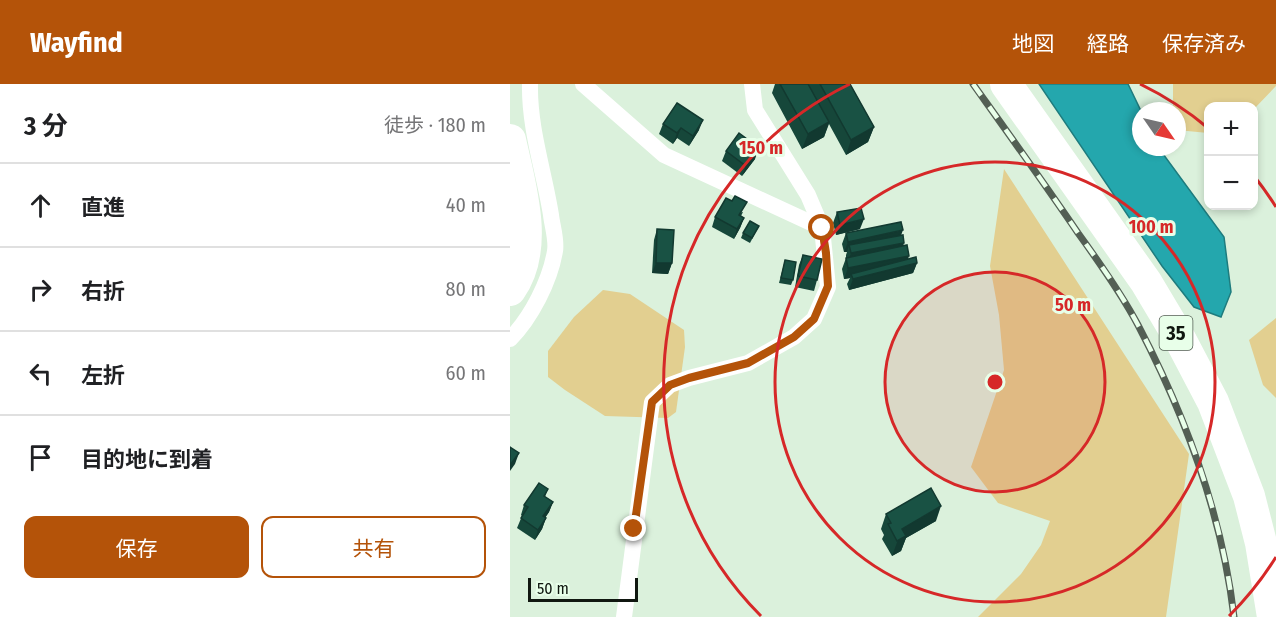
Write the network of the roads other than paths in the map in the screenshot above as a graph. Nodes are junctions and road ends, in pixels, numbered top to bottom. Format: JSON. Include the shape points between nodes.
{"nodes":[{"id":1,"x":530,"y":84,"type":"edge"},
{"id":2,"x":583,"y":84,"type":"edge"},
{"id":3,"x":752,"y":84,"type":"edge"},
{"id":4,"x":1006,"y":84,"type":"edge"},
{"id":5,"x":510,"y":140,"type":"edge"},
{"id":6,"x":510,"y":206,"type":"edge"},
{"id":7,"x":822,"y":228,"type":"junction"},
{"id":8,"x":510,"y":250,"type":"edge"},
{"id":9,"x":510,"y":290,"type":"edge"},
{"id":10,"x":510,"y":339,"type":"edge"},
{"id":11,"x":1274,"y":614,"type":"edge"},
{"id":12,"x":624,"y":617,"type":"edge"}],
"edges":[{"from":1,"to":10,"type":"street","via":[[529,110],[556,249],[541,293]]},
{"from":2,"to":7,"type":"street","via":[[664,155]]},
{"from":3,"to":7,"type":"street","via":[[755,110],[808,195]]},
{"from":4,"to":11,"type":"highway","number":"35","via":[[1146,282],[1213,402],[1249,496]]},
{"from":5,"to":9,"type":"highway","via":[[526,226],[524,252]]},
{"from":6,"to":8,"type":"highway"},
{"from":7,"to":12,"type":"street","via":[[828,286],[814,319],[794,337],[748,363],[670,385],[652,402]]}]}
